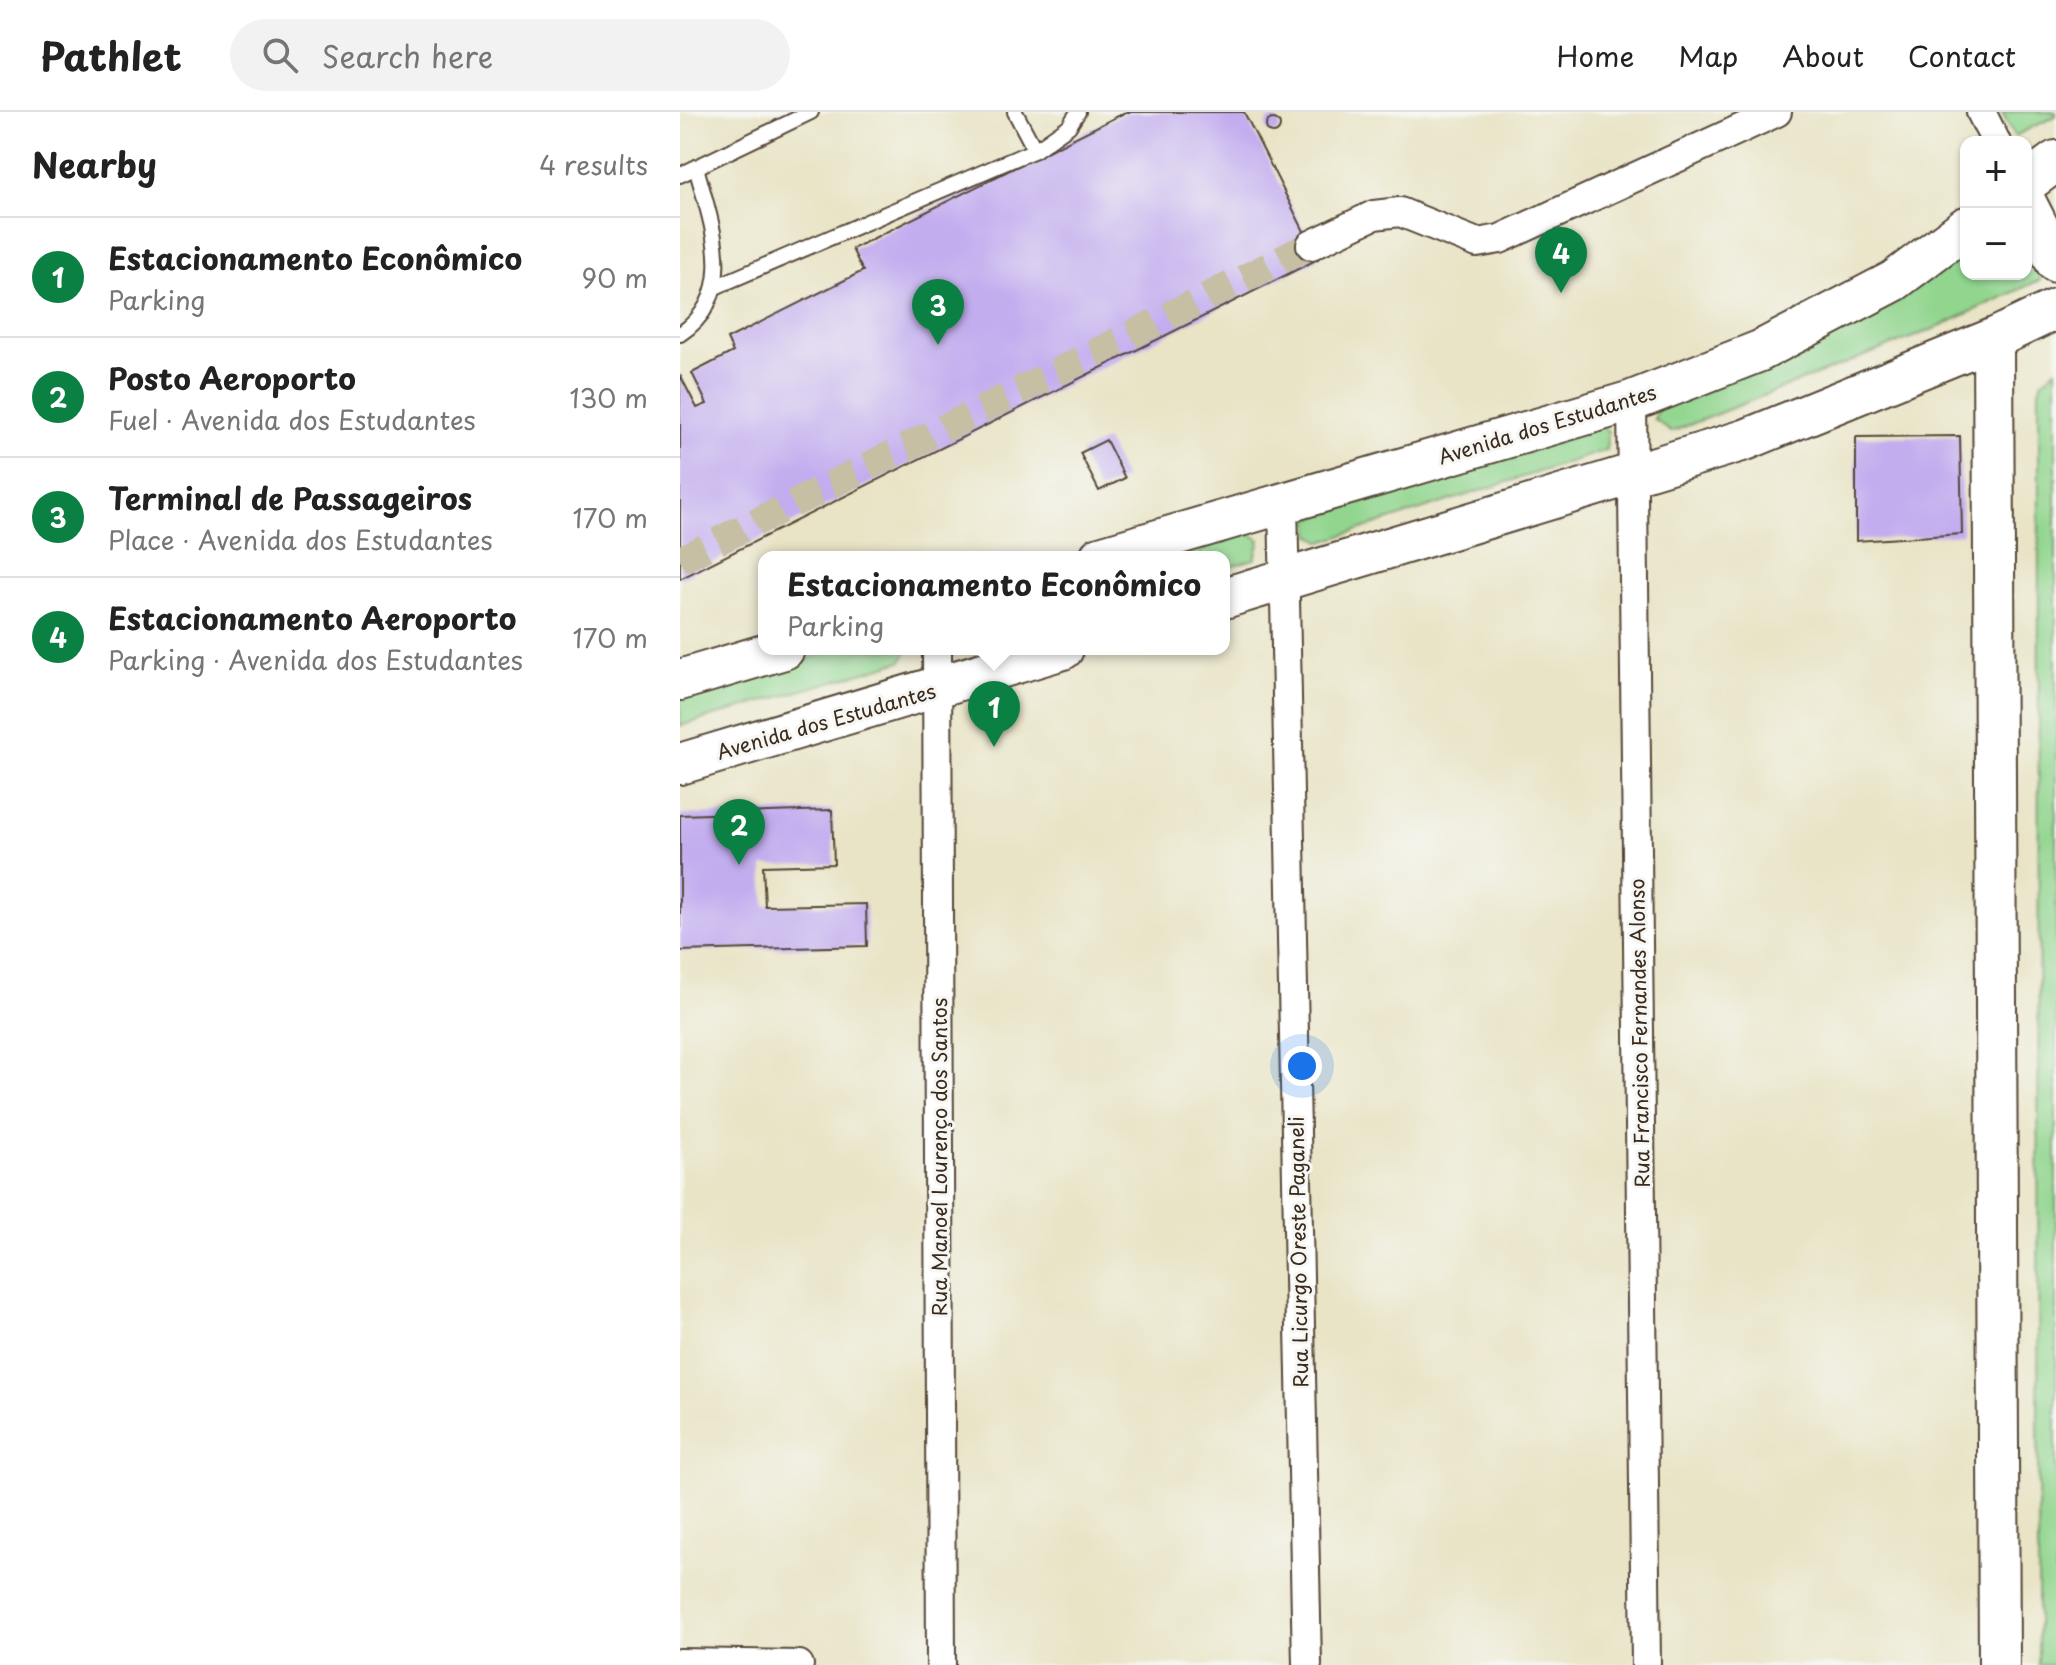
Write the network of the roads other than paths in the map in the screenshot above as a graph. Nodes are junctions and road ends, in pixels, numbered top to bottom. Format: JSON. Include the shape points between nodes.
{"nodes":[{"id":1,"x":811,"y":112,"type":"edge"},
{"id":2,"x":1015,"y":112,"type":"edge"},
{"id":3,"x":1078,"y":112,"type":"edge"},
{"id":4,"x":1777,"y":112,"type":"edge"},
{"id":5,"x":1981,"y":112,"type":"edge"},
{"id":6,"x":1993,"y":136,"type":"edge"},
{"id":7,"x":1035,"y":150,"type":"junction"},
{"id":8,"x":2056,"y":161,"type":"edge"},
{"id":9,"x":696,"y":167,"type":"junction"},
{"id":10,"x":680,"y":175,"type":"edge"},
{"id":11,"x":2032,"y":179,"type":"edge"},
{"id":12,"x":2029,"y":208,"type":"edge"},
{"id":13,"x":1960,"y":232,"type":"edge"},
{"id":14,"x":1311,"y":245,"type":"tunnel mouth"},
{"id":15,"x":2056,"y":262,"type":"edge"},
{"id":16,"x":715,"y":287,"type":"junction"},
{"id":17,"x":2056,"y":309,"type":"edge"},
{"id":18,"x":680,"y":334,"type":"edge"},
{"id":19,"x":1993,"y":339,"type":"junction"},
{"id":20,"x":1632,"y":401,"type":"junction"},
{"id":21,"x":1633,"y":473,"type":"junction"},
{"id":22,"x":1283,"y":502,"type":"junction"},
{"id":23,"x":1120,"y":551,"type":"edge"},
{"id":24,"x":1283,"y":579,"type":"junction"},
{"id":25,"x":1230,"y":596,"type":"edge"},
{"id":26,"x":764,"y":655,"type":"edge"},
{"id":27,"x":937,"y":655,"type":"edge"},
{"id":28,"x":1044,"y":655,"type":"edge"},
{"id":29,"x":680,"y":680,"type":"edge"},
{"id":30,"x":936,"y":689,"type":"junction"},
{"id":31,"x":680,"y":764,"type":"edge"},
{"id":32,"x":680,"y":1663,"type":"edge"},
{"id":33,"x":799,"y":1665,"type":"edge"},
{"id":34,"x":941,"y":1665,"type":"edge"},
{"id":35,"x":1307,"y":1665,"type":"edge"},
{"id":36,"x":1646,"y":1665,"type":"edge"},
{"id":37,"x":1999,"y":1665,"type":"edge"}],
"edges":[{"from":1,"to":9,"type":"lane"},
{"from":2,"to":7,"type":"lane"},
{"from":3,"to":7,"type":"lane","via":[[1069,126]]},
{"from":4,"to":14,"type":"street","via":[[1500,239],[1477,243],[1400,212],[1374,215]]},
{"from":5,"to":6,"type":"street"},
{"from":7,"to":16,"type":"lane"},
{"from":8,"to":11,"type":"main road"},
{"from":9,"to":10,"type":"lane"},
{"from":9,"to":16,"type":"lane","via":[[718,250]]},
{"from":12,"to":15,"type":"main road"},
{"from":13,"to":20,"type":"main road","name":"Avenida dos Estudantes","via":[[1894,281],[1760,351]]},
{"from":16,"to":18,"type":"lane","via":[[707,309]]},
{"from":17,"to":19,"type":"main road"},
{"from":19,"to":21,"type":"main road","via":[[1745,440]]},
{"from":19,"to":37,"type":"main road"},
{"from":20,"to":21,"type":"street","name":"Rua Francisco Fernandes Alonso"},
{"from":20,"to":22,"type":"main road","name":"Avenida dos Estudantes"},
{"from":21,"to":24,"type":"main road"},
{"from":21,"to":36,"type":"street","name":"Rua Francisco Fernandes Alonso"},
{"from":22,"to":23,"type":"main road","name":"Avenida dos Estudantes"},
{"from":22,"to":24,"type":"street","name":"Rua Licurgo Oreste Paganeli"},
{"from":24,"to":25,"type":"main road"},
{"from":24,"to":35,"type":"street","name":"Rua Licurgo Oreste Paganeli"},
{"from":26,"to":29,"type":"main road"},
{"from":27,"to":30,"type":"street","name":"Rua Manoel Lourenço dos Santos"},
{"from":28,"to":30,"type":"main road","name":"Avenida dos Estudantes"},
{"from":30,"to":31,"type":"main road","name":"Avenida dos Estudantes"},
{"from":30,"to":34,"type":"street","name":"Rua Manoel Lourenço dos Santos"},
{"from":32,"to":33,"type":"street"}]}
